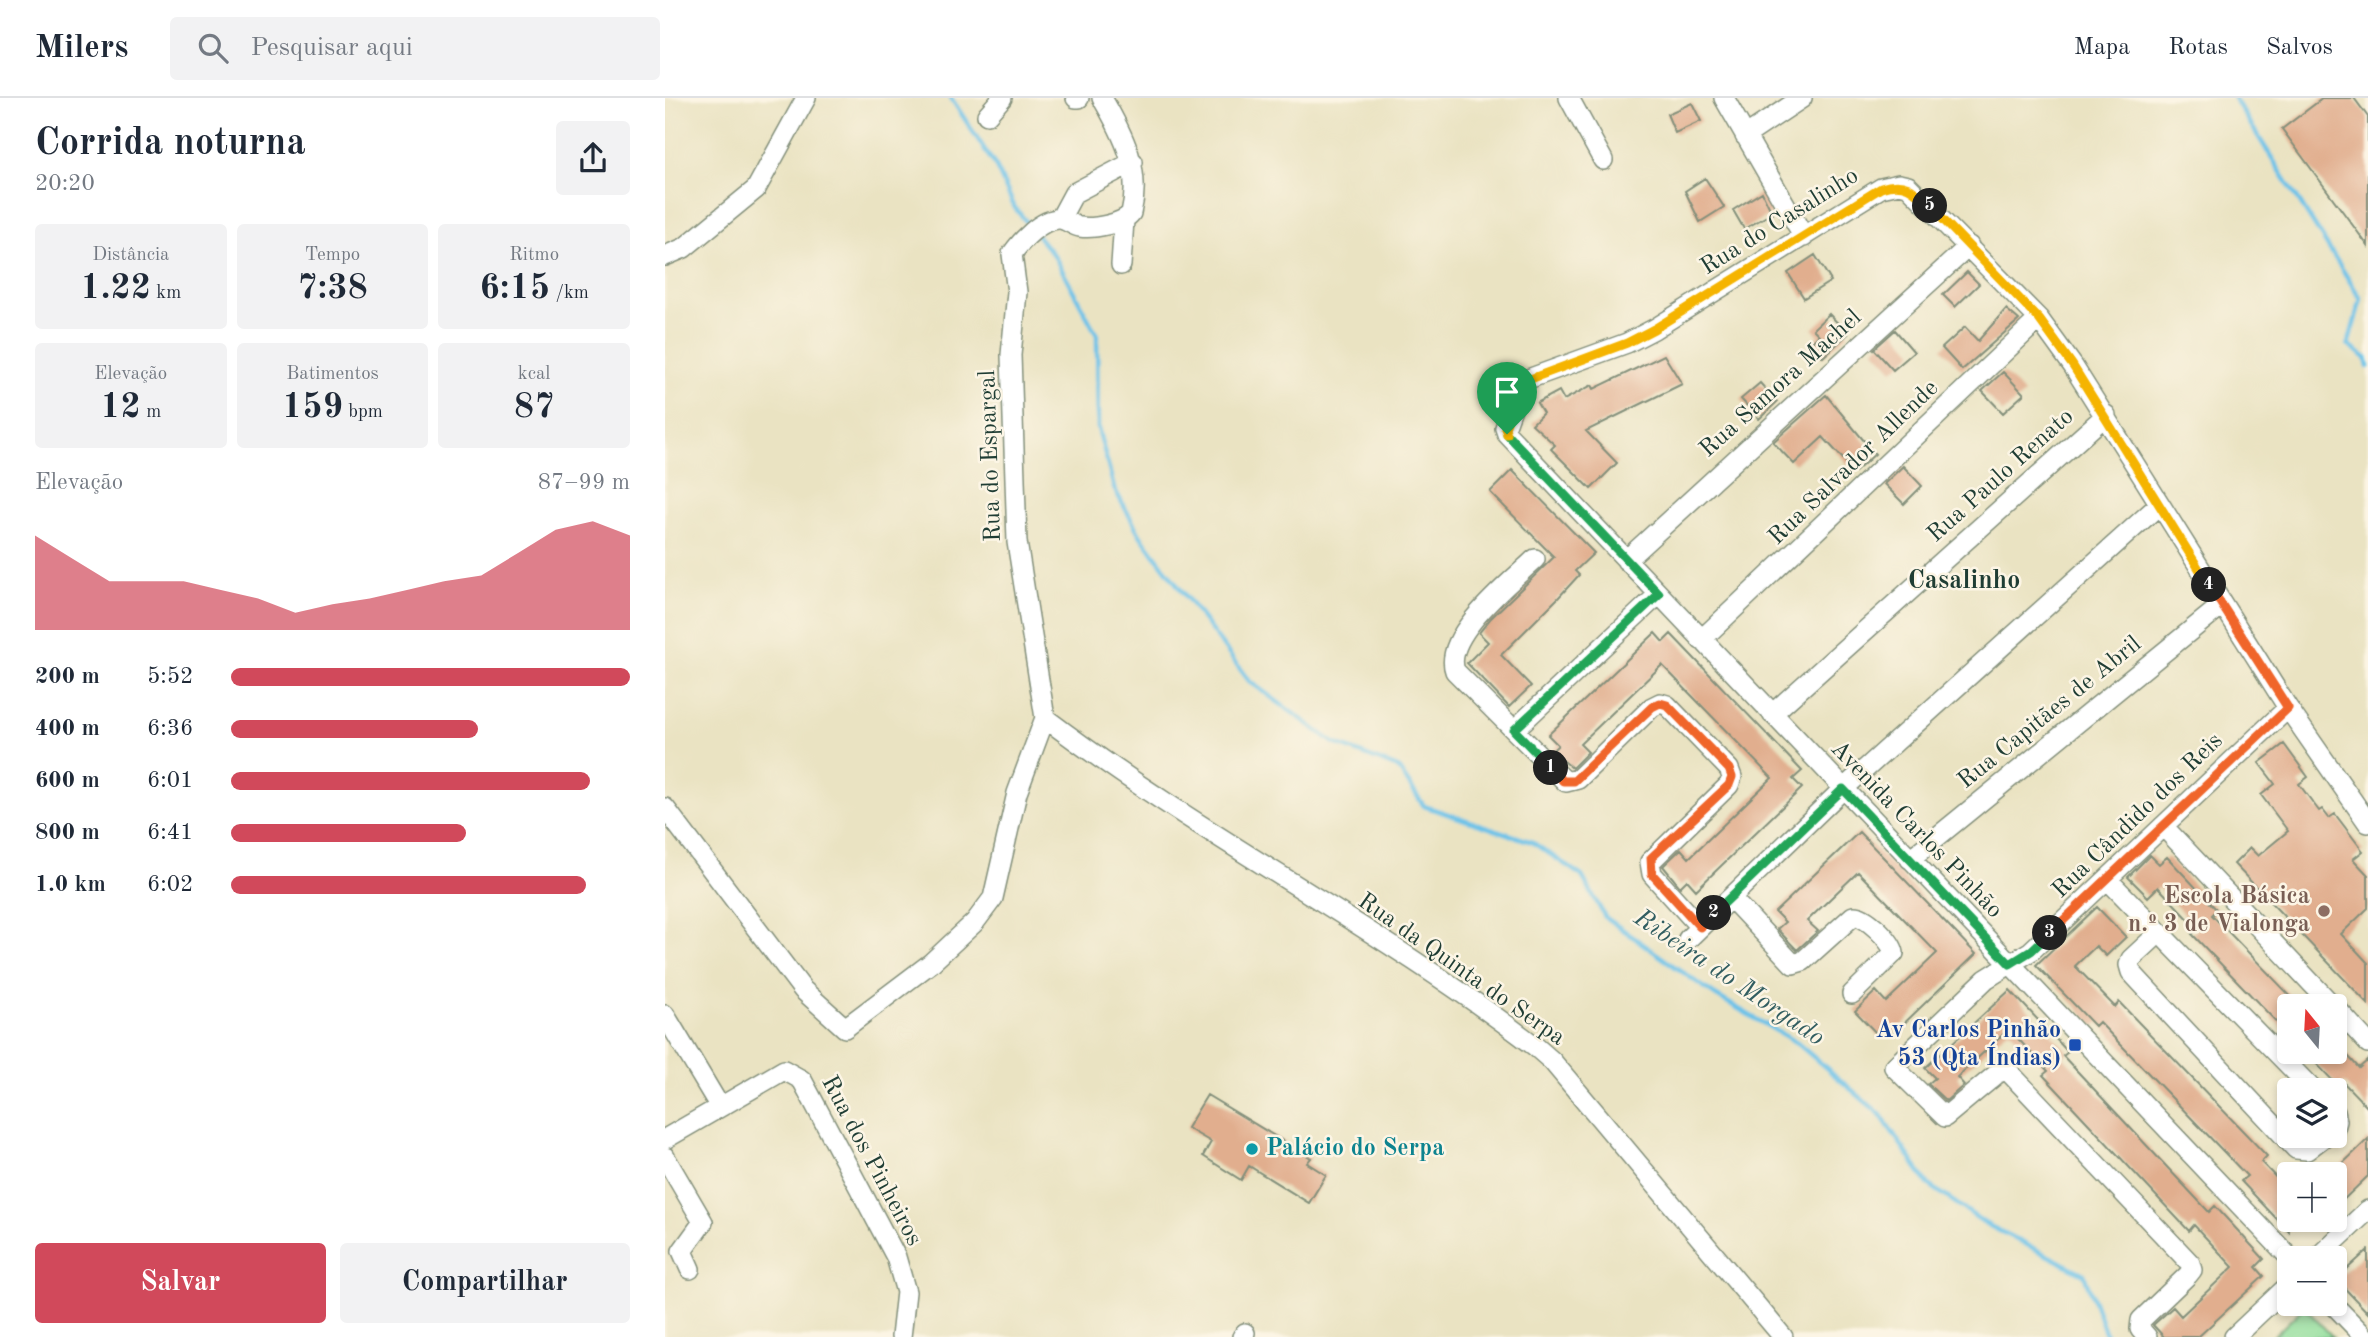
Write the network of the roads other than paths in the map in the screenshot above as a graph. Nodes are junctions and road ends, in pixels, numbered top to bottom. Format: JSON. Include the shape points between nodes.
{"nodes":[{"id":1,"x":806,"y":98,"type":"edge"},
{"id":2,"x":1002,"y":98,"type":"edge"},
{"id":3,"x":1102,"y":98,"type":"edge"},
{"id":4,"x":1569,"y":98,"type":"edge"},
{"id":5,"x":1724,"y":98,"type":"edge"},
{"id":6,"x":1802,"y":98,"type":"edge"},
{"id":7,"x":987,"y":115,"type":"dead end"},
{"id":8,"x":1745,"y":136,"type":"junction"},
{"id":9,"x":1603,"y":160,"type":"dead end"},
{"id":10,"x":1133,"y":162,"type":"junction"},
{"id":11,"x":1055,"y":220,"type":"junction"},
{"id":12,"x":1124,"y":220,"type":"junction"},
{"id":13,"x":1804,"y":237,"type":"junction"},
{"id":14,"x":1969,"y":246,"type":"junction"},
{"id":15,"x":665,"y":256,"type":"edge"},
{"id":16,"x":1121,"y":265,"type":"dead end"},
{"id":17,"x":2039,"y":319,"type":"junction"},
{"id":18,"x":2106,"y":415,"type":"junction"},
{"id":19,"x":1507,"y":434,"type":"joint"},
{"id":20,"x":2160,"y":504,"type":"junction"},
{"id":21,"x":1535,"y":559,"type":"dead end"},
{"id":22,"x":1626,"y":560,"type":"junction"},
{"id":23,"x":1659,"y":594,"type":"junction"},
{"id":24,"x":2222,"y":605,"type":"junction"},
{"id":25,"x":1701,"y":639,"type":"junction"},
{"id":26,"x":2288,"y":708,"type":"junction"},
{"id":27,"x":1772,"y":714,"type":"junction"},
{"id":28,"x":1045,"y":718,"type":"junction"},
{"id":29,"x":1514,"y":730,"type":"junction"},
{"id":30,"x":1843,"y":789,"type":"junction"},
{"id":31,"x":2361,"y":799,"type":"edge"},
{"id":32,"x":665,"y":808,"type":"edge"},
{"id":33,"x":2368,"y":823,"type":"edge"},
{"id":34,"x":2163,"y":826,"type":"junction"},
{"id":35,"x":1910,"y":859,"type":"junction"},
{"id":36,"x":2107,"y":879,"type":"junction"},
{"id":37,"x":1731,"y":898,"type":"junction"},
{"id":38,"x":2159,"y":933,"type":"junction"},
{"id":39,"x":2010,"y":964,"type":"junction"},
{"id":40,"x":1852,"y":994,"type":"dead end"},
{"id":41,"x":2322,"y":994,"type":"edge"},
{"id":42,"x":665,"y":1015,"type":"edge"},
{"id":43,"x":2347,"y":1021,"type":"edge"},
{"id":44,"x":2368,"y":1043,"type":"edge"},
{"id":45,"x":2301,"y":1078,"type":"edge"},
{"id":46,"x":719,"y":1107,"type":"junction"},
{"id":47,"x":2277,"y":1129,"type":"edge"},
{"id":48,"x":665,"y":1139,"type":"edge"},
{"id":49,"x":665,"y":1157,"type":"edge"},
{"id":50,"x":2368,"y":1210,"type":"edge"},
{"id":51,"x":2279,"y":1246,"type":"edge"},
{"id":52,"x":2330,"y":1246,"type":"edge"},
{"id":53,"x":690,"y":1269,"type":"dead end"},
{"id":54,"x":2277,"y":1296,"type":"edge"},
{"id":55,"x":2347,"y":1316,"type":"edge"},
{"id":56,"x":2364,"y":1330,"type":"edge"},
{"id":57,"x":901,"y":1337,"type":"edge"},
{"id":58,"x":1783,"y":1337,"type":"edge"},
{"id":59,"x":2147,"y":1337,"type":"edge"},
{"id":60,"x":2234,"y":1337,"type":"edge"}],
"edges":[{"from":1,"to":15,"type":"street","via":[[756,189],[684,248]]},
{"from":2,"to":7,"type":"street"},
{"from":3,"to":10,"type":"street"},
{"from":4,"to":9,"type":"street"},
{"from":5,"to":8,"type":"street"},
{"from":6,"to":8,"type":"street"},
{"from":8,"to":13,"type":"street"},
{"from":10,"to":11,"type":"street","name":"Rua do Espargal","via":[[1075,193]]},
{"from":10,"to":12,"type":"street","via":[[1133,210]]},
{"from":11,"to":12,"type":"street","via":[[1083,228]]},
{"from":11,"to":28,"type":"street","name":"Rua do Espargal","via":[[1022,239],[1011,254],[1017,292],[1011,355],[1017,542]]},
{"from":12,"to":16,"type":"street"},
{"from":13,"to":14,"type":"street","name":"Rua do Casalinho","via":[[1881,188],[1899,184],[1914,190]]},
{"from":13,"to":19,"type":"street","name":"Rua do Casalinho","via":[[1645,334],[1525,381],[1505,428]]},
{"from":14,"to":17,"type":"street","name":"Rua do Casalinho"},
{"from":14,"to":22,"type":"street","name":"Rua Samora Machel"},
{"from":17,"to":18,"type":"street","name":"Rua do Casalinho"},
{"from":17,"to":25,"type":"street","name":"Rua Salvador Allende"},
{"from":18,"to":20,"type":"street","name":"Rua do Casalinho"},
{"from":18,"to":27,"type":"street","name":"Rua Paulo Renato"},
{"from":19,"to":22,"type":"street","name":"Avenida Carlos Pinhão"},
{"from":20,"to":24,"type":"street","name":"Rua do Casalinho"},
{"from":20,"to":30,"type":"street"},
{"from":21,"to":29,"type":"street","via":[[1472,621],[1453,656],[1455,671]]},
{"from":22,"to":23,"type":"street","name":"Avenida Carlos Pinhão"},
{"from":23,"to":25,"type":"street","name":"Avenida Carlos Pinhão"},
{"from":23,"to":29,"type":"street"},
{"from":24,"to":26,"type":"street","name":"Rua do Casalinho"},
{"from":24,"to":35,"type":"street","name":"Rua Capitães de Abril"},
{"from":25,"to":27,"type":"street","name":"Avenida Carlos Pinhão"},
{"from":26,"to":31,"type":"street","name":"Rua do Casalinho"},
{"from":26,"to":34,"type":"street","name":"Rua Cândido dos Reis"},
{"from":27,"to":30,"type":"street","name":"Avenida Carlos Pinhão"},
{"from":28,"to":32,"type":"street","via":[[1017,793],[993,898],[975,922],[931,963],[845,1028],[803,990]]},
{"from":28,"to":58,"type":"street","name":"Rua da Quinta do Serpa","via":[[1105,764],[1389,945],[1552,1061]]},
{"from":29,"to":37,"type":"street","via":[[1563,781],[1570,782],[1652,707],[1664,704],[1732,777],[1650,862],[1652,874],[1694,933]]},
{"from":30,"to":35,"type":"street","name":"Avenida Carlos Pinhão"},
{"from":30,"to":37,"type":"street"},
{"from":31,"to":33,"type":"street","name":"Rua do Casalinho"},
{"from":34,"to":36,"type":"street","name":"Rua Cândido dos Reis"},
{"from":34,"to":41,"type":"street"},
{"from":35,"to":39,"type":"street","name":"Avenida Carlos Pinhão"},
{"from":36,"to":38,"type":"street"},
{"from":36,"to":39,"type":"street","name":"Rua Cândido dos Reis","via":[[2031,951]]},
{"from":37,"to":40,"type":"street","via":[[1793,964],[1803,961],[1853,916],[1862,917],[1894,953]]},
{"from":38,"to":45,"type":"street"},
{"from":38,"to":47,"type":"street","via":[[2129,962],[2131,972]]},
{"from":39,"to":51,"type":"street","name":"Avenida Carlos Pinhão"},
{"from":39,"to":59,"type":"street","name":"Rua Cândido dos Reis","via":[[1986,979],[1894,1067],[1945,1116],[1998,1073],[2010,1072],[2190,1263],[2188,1276],[2141,1320],[2140,1329]]},
{"from":42,"to":46,"type":"street"},
{"from":43,"to":44,"type":"street"},
{"from":46,"to":48,"type":"street","name":"Rua dos Pinheiros"},
{"from":46,"to":57,"type":"street","name":"Rua dos Pinheiros","via":[[784,1070],[802,1080],[896,1257],[906,1292]]},
{"from":49,"to":53,"type":"street","via":[[703,1222],[681,1251]]},
{"from":50,"to":52,"type":"street"},
{"from":54,"to":60,"type":"street"},
{"from":55,"to":56,"type":"street"}]}
